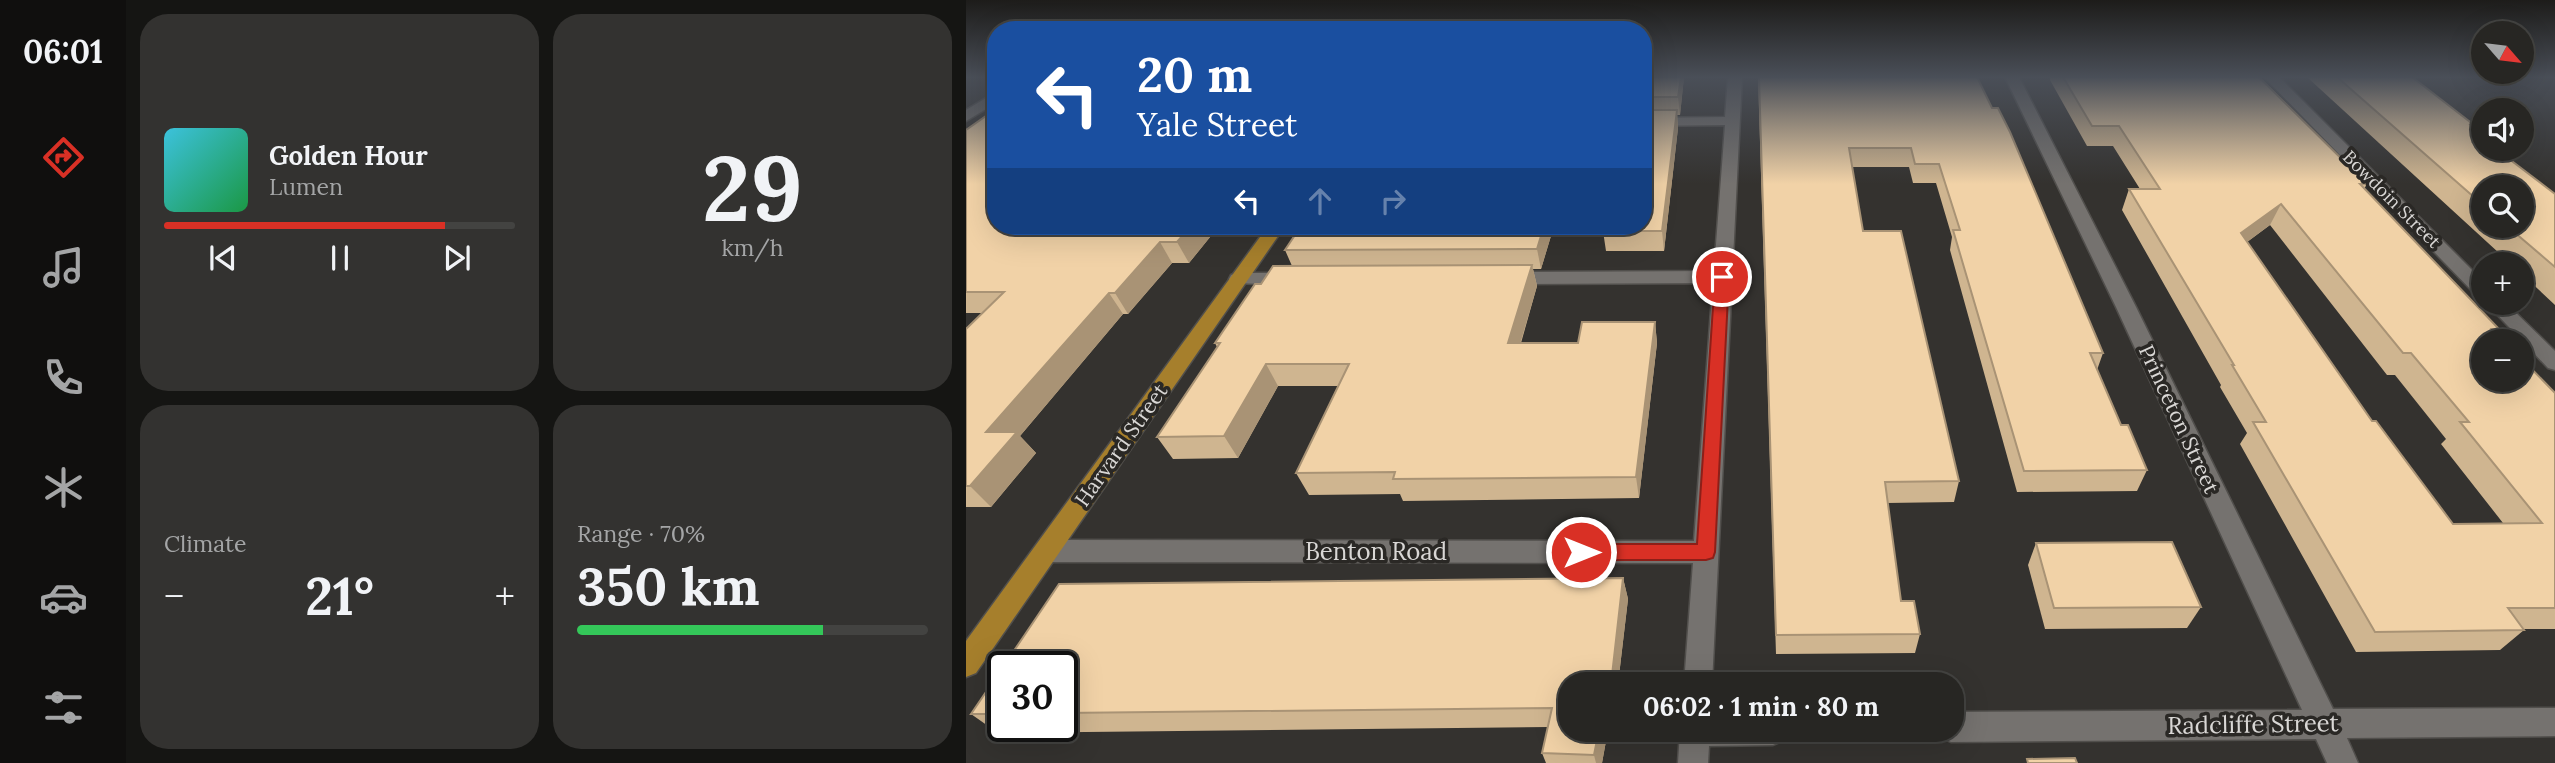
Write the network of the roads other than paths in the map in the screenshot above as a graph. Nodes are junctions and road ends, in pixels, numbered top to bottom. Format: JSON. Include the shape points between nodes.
{"nodes":[{"id":1,"x":1733,"y":113,"type":"edge"},
{"id":2,"x":2030,"y":113,"type":"edge"},
{"id":3,"x":2306,"y":113,"type":"edge"},
{"id":4,"x":1652,"y":121,"type":"edge"},
{"id":5,"x":1732,"y":121,"type":"junction"},
{"id":6,"x":1270,"y":235,"type":"edge"},
{"id":7,"x":1722,"y":277,"type":"junction"},
{"id":8,"x":1317,"y":278,"type":"edge"},
{"id":9,"x":1482,"y":278,"type":"edge"},
{"id":10,"x":1238,"y":279,"type":"junction"},
{"id":11,"x":2471,"y":279,"type":"edge"},
{"id":12,"x":2507,"y":315,"type":"edge"},
{"id":13,"x":2555,"y":362,"type":"edge"},
{"id":14,"x":1047,"y":551,"type":"junction"},
{"id":15,"x":1706,"y":552,"type":"junction"},
{"id":16,"x":966,"y":664,"type":"edge"},
{"id":17,"x":1699,"y":672,"type":"edge"},
{"id":18,"x":2323,"y":722,"type":"junction"},
{"id":19,"x":2555,"y":722,"type":"edge"},
{"id":20,"x":1964,"y":727,"type":"edge"},
{"id":21,"x":1694,"y":742,"type":"edge"},
{"id":22,"x":1693,"y":763,"type":"edge"},
{"id":23,"x":2343,"y":763,"type":"edge"}],
"edges":[{"from":1,"to":5,"type":"street"},
{"from":2,"to":18,"type":"street","name":"Princeton Street"},
{"from":3,"to":11,"type":"street","name":"Bowdoin Street"},
{"from":4,"to":5,"type":"street"},
{"from":5,"to":7,"type":"street"},
{"from":6,"to":10,"type":"main road","name":"Harvard Street"},
{"from":7,"to":9,"type":"street"},
{"from":7,"to":15,"type":"street"},
{"from":8,"to":10,"type":"street"},
{"from":10,"to":14,"type":"main road","name":"Harvard Street"},
{"from":12,"to":13,"type":"street"},
{"from":14,"to":15,"type":"street","name":"Benton Road"},
{"from":14,"to":16,"type":"main road","name":"Harvard Street"},
{"from":15,"to":17,"type":"street"},
{"from":18,"to":19,"type":"street","name":"Radcliffe Street"},
{"from":18,"to":20,"type":"street","name":"Radcliffe Street"},
{"from":18,"to":23,"type":"street","name":"Princeton Street"},
{"from":21,"to":22,"type":"street"}]}
